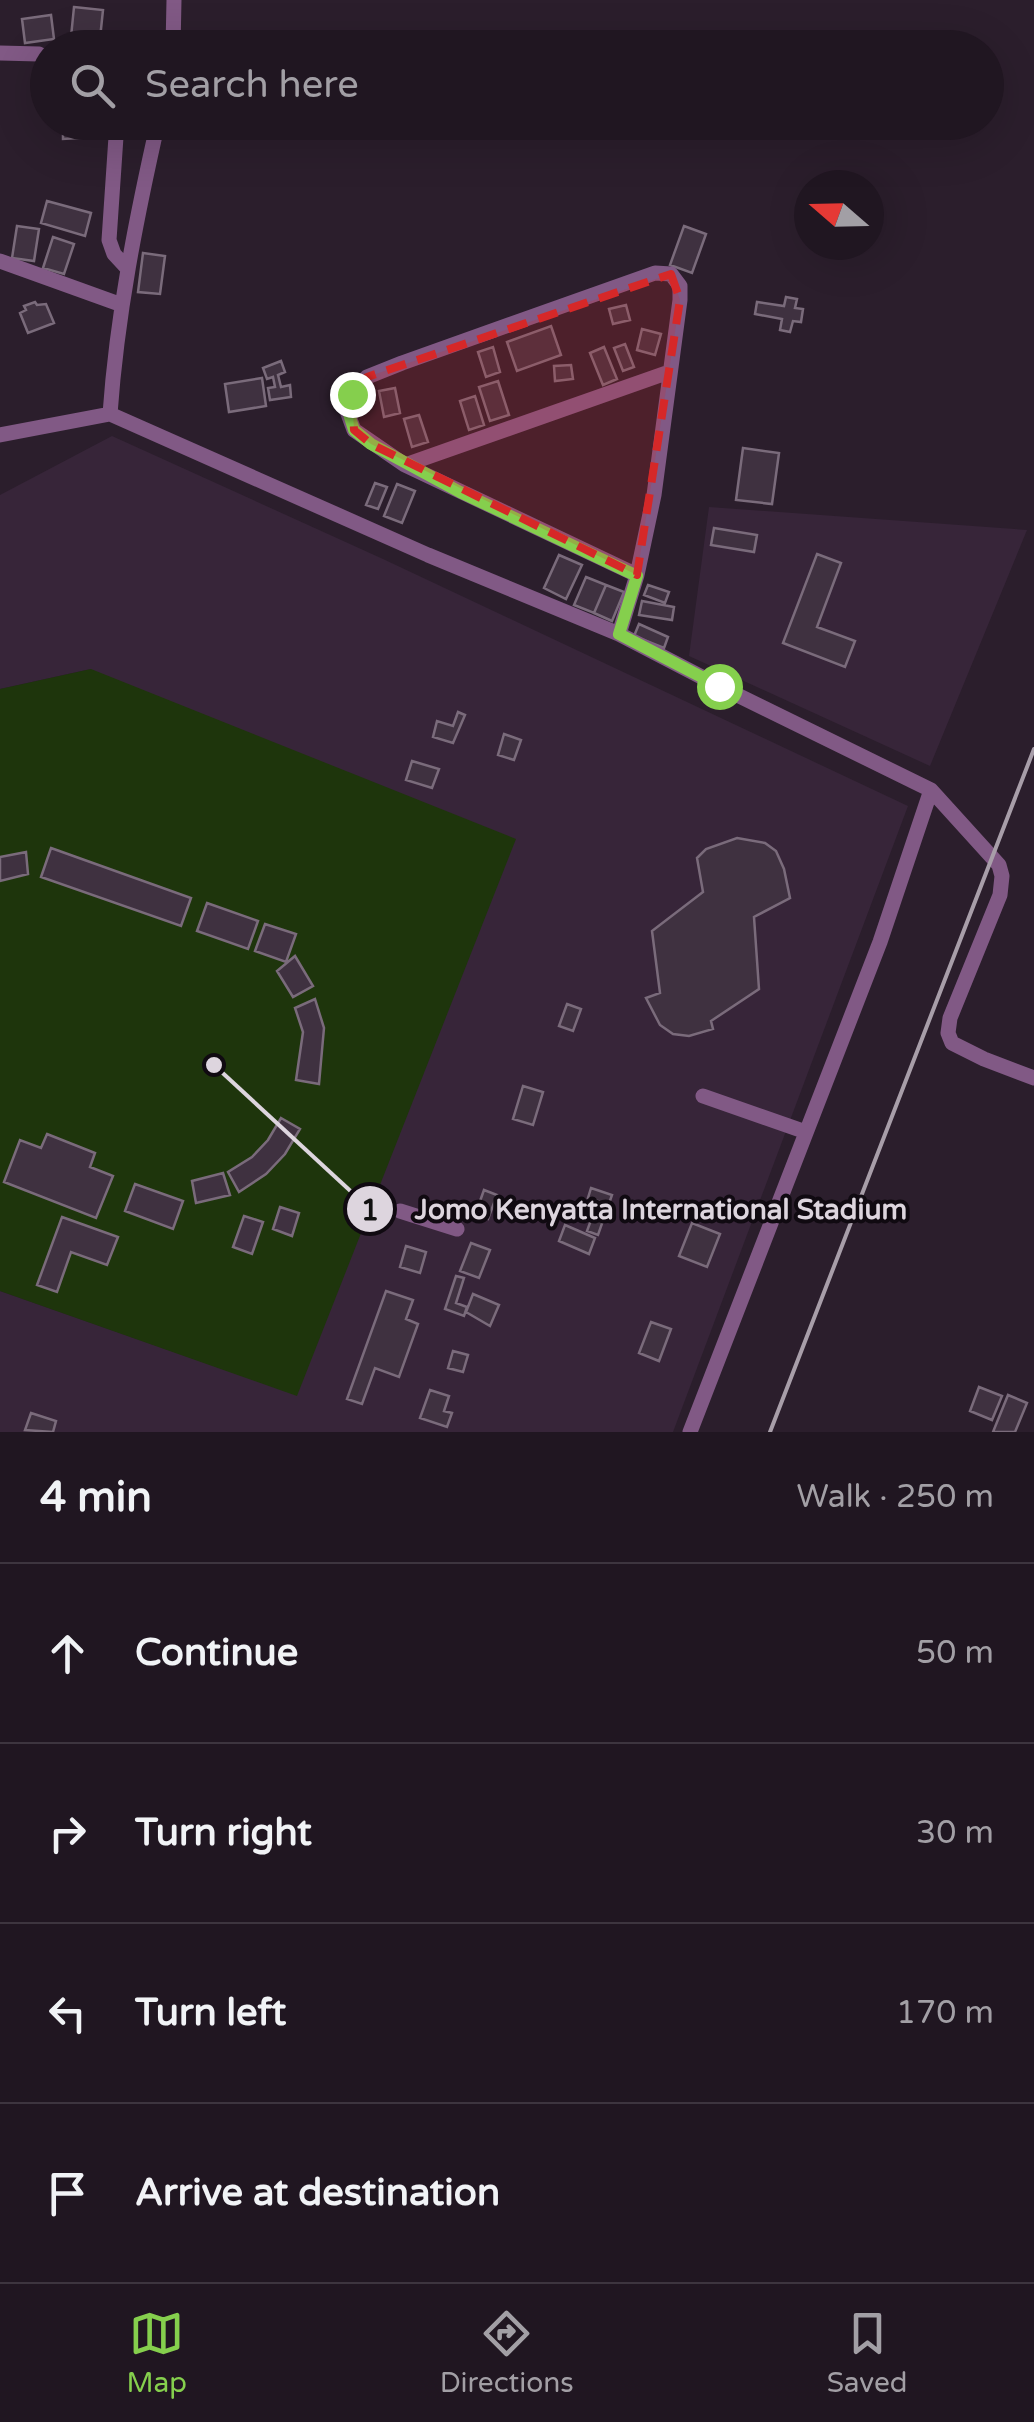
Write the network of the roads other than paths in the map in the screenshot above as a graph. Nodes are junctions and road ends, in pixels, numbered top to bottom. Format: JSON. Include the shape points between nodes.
{"nodes":[{"id":1,"x":174,"y":0,"type":"edge"},
{"id":2,"x":173,"y":30,"type":"edge"},
{"id":3,"x":0,"y":53,"type":"edge"},
{"id":4,"x":30,"y":54,"type":"edge"},
{"id":5,"x":115,"y":140,"type":"edge"},
{"id":6,"x":154,"y":140,"type":"edge"},
{"id":7,"x":0,"y":261,"type":"edge"},
{"id":8,"x":127,"y":268,"type":"junction"},
{"id":9,"x":122,"y":305,"type":"junction"},
{"id":10,"x":669,"y":372,"type":"junction"},
{"id":11,"x":110,"y":414,"type":"junction"},
{"id":12,"x":0,"y":435,"type":"edge"},
{"id":13,"x":405,"y":465,"type":"junction"},
{"id":14,"x":637,"y":576,"type":"junction"},
{"id":15,"x":619,"y":634,"type":"junction"},
{"id":16,"x":932,"y":790,"type":"junction"},
{"id":17,"x":1034,"y":1078,"type":"edge"},
{"id":18,"x":703,"y":1096,"type":"dead end"},
{"id":19,"x":806,"y":1132,"type":"junction"},
{"id":20,"x":400,"y":1212,"type":"dead end"},
{"id":21,"x":457,"y":1229,"type":"dead end"},
{"id":22,"x":690,"y":1432,"type":"edge"}],
"edges":[{"from":1,"to":2,"type":"street"},
{"from":3,"to":4,"type":"street"},
{"from":5,"to":8,"type":"street","via":[[109,240]]},
{"from":6,"to":8,"type":"street"},
{"from":7,"to":9,"type":"street"},
{"from":8,"to":9,"type":"street"},
{"from":9,"to":11,"type":"street"},
{"from":10,"to":13,"type":"street"},
{"from":10,"to":13,"type":"street","via":[[680,286],[671,274],[655,273],[367,377],[352,394],[354,430]]},
{"from":10,"to":14,"type":"street"},
{"from":11,"to":12,"type":"street"},
{"from":11,"to":15,"type":"street"},
{"from":13,"to":14,"type":"street"},
{"from":14,"to":15,"type":"street"},
{"from":15,"to":16,"type":"street"},
{"from":16,"to":17,"type":"street","via":[[993,855],[1002,876],[948,1033],[952,1043],[984,1060]]},
{"from":16,"to":19,"type":"street"},
{"from":18,"to":19,"type":"street"},
{"from":19,"to":22,"type":"street"},
{"from":20,"to":21,"type":"street"}]}
